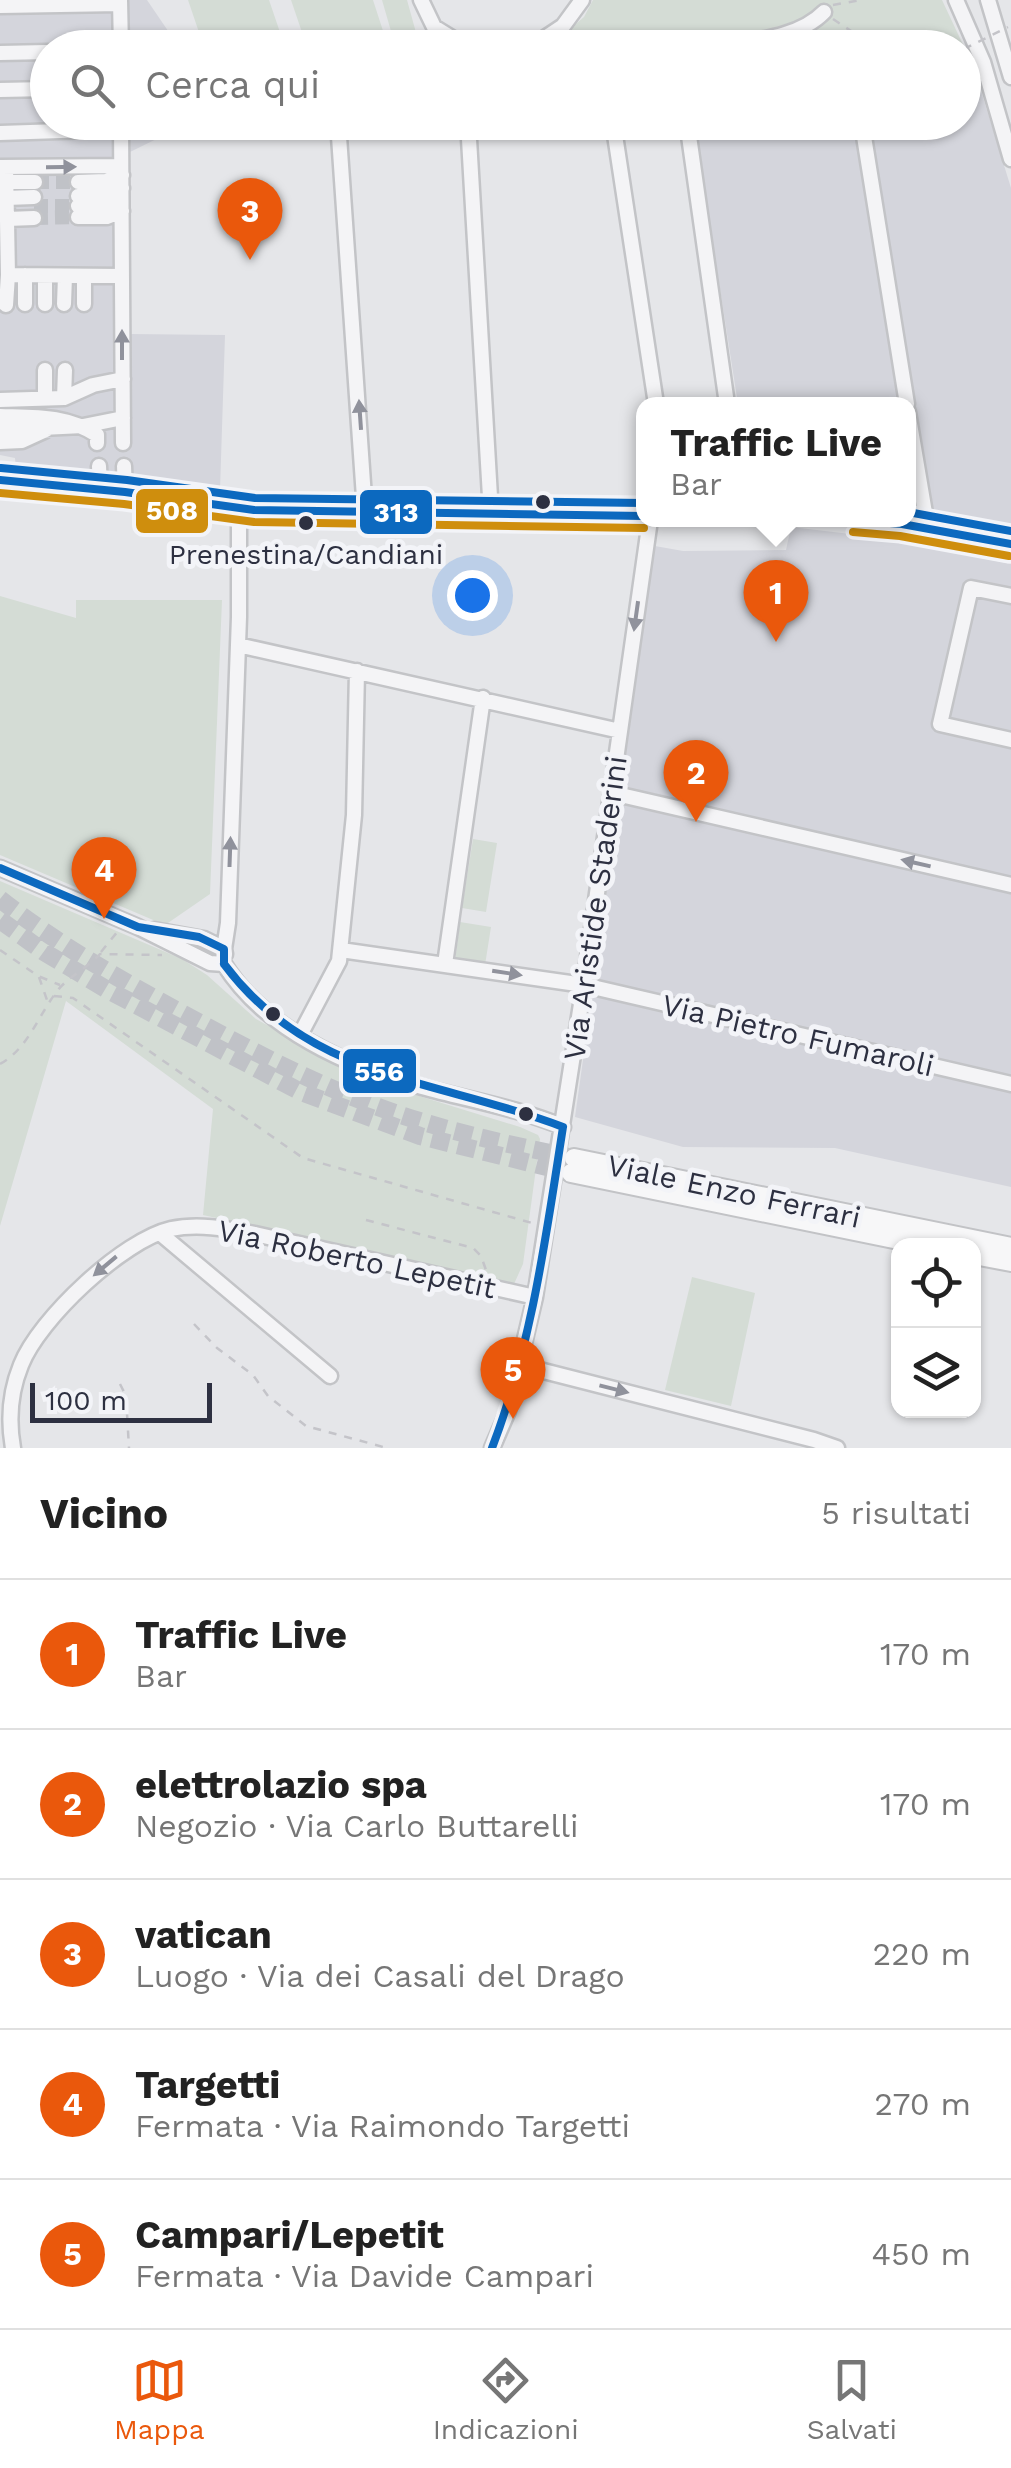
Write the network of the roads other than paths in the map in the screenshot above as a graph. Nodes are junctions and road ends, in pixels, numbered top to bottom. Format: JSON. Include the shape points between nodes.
{"nodes":[{"id":1,"x":420,"y":0,"type":"edge"},
{"id":2,"x":582,"y":0,"type":"edge"},
{"id":3,"x":956,"y":0,"type":"edge"},
{"id":4,"x":988,"y":0,"type":"edge"},
{"id":5,"x":120,"y":2,"type":"edge"},
{"id":6,"x":0,"y":6,"type":"edge"},
{"id":7,"x":825,"y":9,"type":"road end"},
{"id":8,"x":120,"y":30,"type":"edge"},
{"id":9,"x":434,"y":30,"type":"edge"},
{"id":10,"x":558,"y":30,"type":"edge"},
{"id":11,"x":796,"y":30,"type":"edge"},
{"id":12,"x":969,"y":30,"type":"edge"},
{"id":13,"x":30,"y":52,"type":"edge"},
{"id":14,"x":0,"y":53,"type":"edge"},
{"id":15,"x":981,"y":57,"type":"edge"},
{"id":16,"x":1011,"y":76,"type":"edge"},
{"id":17,"x":30,"y":89,"type":"edge"},
{"id":18,"x":0,"y":90,"type":"edge"},
{"id":19,"x":30,"y":131,"type":"edge"},
{"id":20,"x":0,"y":133,"type":"edge"},
{"id":21,"x":121,"y":140,"type":"edge"},
{"id":22,"x":339,"y":140,"type":"edge"},
{"id":23,"x":469,"y":140,"type":"edge"},
{"id":24,"x":616,"y":140,"type":"edge"},
{"id":25,"x":690,"y":140,"type":"edge"},
{"id":26,"x":865,"y":140,"type":"edge"},
{"id":27,"x":1011,"y":159,"type":"edge"},
{"id":28,"x":122,"y":188,"type":"junction"},
{"id":29,"x":16,"y":239,"type":"edge"},
{"id":30,"x":122,"y":276,"type":"junction"},
{"id":31,"x":49,"y":304,"type":"junction"},
{"id":32,"x":122,"y":379,"type":"junction"},
{"id":33,"x":655,"y":397,"type":"edge"},
{"id":34,"x":727,"y":397,"type":"edge"},
{"id":35,"x":906,"y":397,"type":"edge"},
{"id":36,"x":0,"y":400,"type":"edge"},
{"id":37,"x":0,"y":416,"type":"edge"},
{"id":38,"x":123,"y":418,"type":"junction"},
{"id":39,"x":82,"y":426,"type":"junction"},
{"id":40,"x":50,"y":427,"type":"junction"},
{"id":41,"x":0,"y":430,"type":"edge"},
{"id":42,"x":0,"y":442,"type":"edge"},
{"id":43,"x":97,"y":443,"type":"dead end"},
{"id":44,"x":124,"y":443,"type":"dead end"},
{"id":45,"x":916,"y":457,"type":"edge"},
{"id":46,"x":98,"y":466,"type":"dead end"},
{"id":47,"x":124,"y":466,"type":"dead end"},
{"id":48,"x":0,"y":480,"type":"edge"},
{"id":49,"x":100,"y":490,"type":"junction"},
{"id":50,"x":125,"y":492,"type":"junction"},
{"id":51,"x":239,"y":509,"type":"junction"},
{"id":52,"x":365,"y":512,"type":"junction"},
{"id":53,"x":491,"y":514,"type":"junction"},
{"id":54,"x":636,"y":518,"type":"edge"},
{"id":55,"x":646,"y":527,"type":"edge"},
{"id":56,"x":915,"y":527,"type":"edge"},
{"id":57,"x":924,"y":528,"type":"junction"},
{"id":58,"x":1011,"y":544,"type":"edge"},
{"id":59,"x":1011,"y":596,"type":"edge"},
{"id":60,"x":238,"y":645,"type":"junction"},
{"id":61,"x":356,"y":671,"type":"junction"},
{"id":62,"x":483,"y":698,"type":"junction"},
{"id":63,"x":620,"y":731,"type":"junction"},
{"id":64,"x":1011,"y":740,"type":"edge"},
{"id":65,"x":612,"y":792,"type":"junction"},
{"id":66,"x":0,"y":868,"type":"edge"},
{"id":67,"x":1011,"y":886,"type":"edge"},
{"id":68,"x":341,"y":950,"type":"junction"},
{"id":69,"x":224,"y":956,"type":"junction"},
{"id":70,"x":445,"y":964,"type":"junction"},
{"id":71,"x":584,"y":985,"type":"junction"},
{"id":72,"x":300,"y":1035,"type":"junction"},
{"id":73,"x":1011,"y":1084,"type":"edge"},
{"id":74,"x":563,"y":1127,"type":"junction"},
{"id":75,"x":161,"y":1234,"type":"junction"},
{"id":76,"x":893,"y":1238,"type":"edge"},
{"id":77,"x":963,"y":1238,"type":"edge"},
{"id":78,"x":981,"y":1241,"type":"edge"},
{"id":79,"x":1011,"y":1247,"type":"edge"},
{"id":80,"x":981,"y":1256,"type":"edge"},
{"id":81,"x":1011,"y":1262,"type":"edge"},
{"id":82,"x":535,"y":1297,"type":"junction"},
{"id":83,"x":520,"y":1366,"type":"junction"},
{"id":84,"x":330,"y":1376,"type":"dead end"},
{"id":85,"x":13,"y":1448,"type":"edge"},
{"id":86,"x":492,"y":1448,"type":"edge"},
{"id":87,"x":837,"y":1448,"type":"edge"}],
"edges":[{"from":1,"to":9,"type":"street"},
{"from":2,"to":10,"type":"street"},
{"from":3,"to":12,"type":"street"},
{"from":4,"to":16,"type":"street"},
{"from":5,"to":6,"type":"street"},
{"from":5,"to":8,"type":"street"},
{"from":7,"to":11,"type":"street"},
{"from":13,"to":14,"type":"street"},
{"from":15,"to":27,"type":"street"},
{"from":17,"to":18,"type":"street"},
{"from":19,"to":20,"type":"street"},
{"from":21,"to":28,"type":"street"},
{"from":52,"to":22,"type":"street","one_way":true},
{"from":23,"to":53,"type":"street"},
{"from":24,"to":33,"type":"street"},
{"from":25,"to":34,"type":"street"},
{"from":26,"to":35,"type":"street"},
{"from":28,"to":28,"type":"street","via":[[106,182],[78,200],[100,205]]},
{"from":29,"to":28,"type":"street","one_way":true},
{"from":28,"to":30,"type":"street"},
{"from":29,"to":29,"type":"street","via":[[34,201]]},
{"from":29,"to":30,"type":"street"},
{"from":29,"to":31,"type":"street"},
{"from":29,"to":31,"type":"street"},
{"from":29,"to":31,"type":"street"},
{"from":32,"to":30,"type":"street","one_way":true},
{"from":32,"to":36,"type":"street","via":[[70,382]]},
{"from":32,"to":38,"type":"street"},
{"from":37,"to":39,"type":"street"},
{"from":38,"to":39,"type":"street"},
{"from":38,"to":44,"type":"street"},
{"from":39,"to":40,"type":"street"},
{"from":39,"to":43,"type":"street","via":[[97,435]]},
{"from":40,"to":41,"type":"street"},
{"from":40,"to":42,"type":"street","via":[[22,442]]},
{"from":45,"to":57,"type":"street"},
{"from":46,"to":49,"type":"street"},
{"from":47,"to":50,"type":"street"},
{"from":48,"to":49,"type":"street"},
{"from":49,"to":50,"type":"street"},
{"from":50,"to":51,"type":"street"},
{"from":51,"to":52,"type":"street"},
{"from":51,"to":60,"type":"street"},
{"from":52,"to":53,"type":"street"},
{"from":53,"to":54,"type":"street"},
{"from":55,"to":63,"type":"street","name":"Via Aristide Staderini","one_way":true},
{"from":56,"to":57,"type":"street"},
{"from":57,"to":58,"type":"street"},
{"from":59,"to":64,"type":"street","via":[[971,588],[940,724]]},
{"from":60,"to":61,"type":"street"},
{"from":69,"to":60,"type":"street","one_way":true},
{"from":61,"to":62,"type":"street"},
{"from":61,"to":68,"type":"street","via":[[354,815]]},
{"from":62,"to":63,"type":"street"},
{"from":62,"to":70,"type":"street"},
{"from":63,"to":65,"type":"street","name":"Via Aristide Staderini"},
{"from":67,"to":65,"type":"street","one_way":true},
{"from":65,"to":71,"type":"street","name":"Via Aristide Staderini"},
{"from":66,"to":69,"type":"street","via":[[188,943],[210,963]]},
{"from":68,"to":70,"type":"street","name":"Via Pietro Fumaroli"},
{"from":68,"to":72,"type":"street"},
{"from":69,"to":72,"type":"street","via":[[251,1000]]},
{"from":70,"to":71,"type":"street","name":"Via Pietro Fumaroli","one_way":true},
{"from":71,"to":73,"type":"street","name":"Via Pietro Fumaroli"},
{"from":71,"to":74,"type":"street","name":"Via Aristide Staderini"},
{"from":72,"to":74,"type":"street","via":[[387,1076]]},
{"from":74,"to":82,"type":"street","name":"Via Aristide Staderini"},
{"from":75,"to":82,"type":"street","name":"Via Roberto Lepetit","via":[[215,1227]]},
{"from":75,"to":84,"type":"street"},
{"from":75,"to":85,"type":"street","name":"Via Roberto Lepetit","one_way":true,"via":[[107,1262],[22,1361],[12,1393]]},
{"from":76,"to":77,"type":"main road","name":"Viale Enzo Ferrari","via":[[573,1165]]},
{"from":78,"to":79,"type":"main road","name":"Viale Enzo Ferrari"},
{"from":80,"to":81,"type":"main road"},
{"from":82,"to":83,"type":"street","name":"Via Aristide Staderini"},
{"from":83,"to":86,"type":"street","name":"Via Aristide Staderini"},
{"from":83,"to":87,"type":"street","one_way":true}]}
